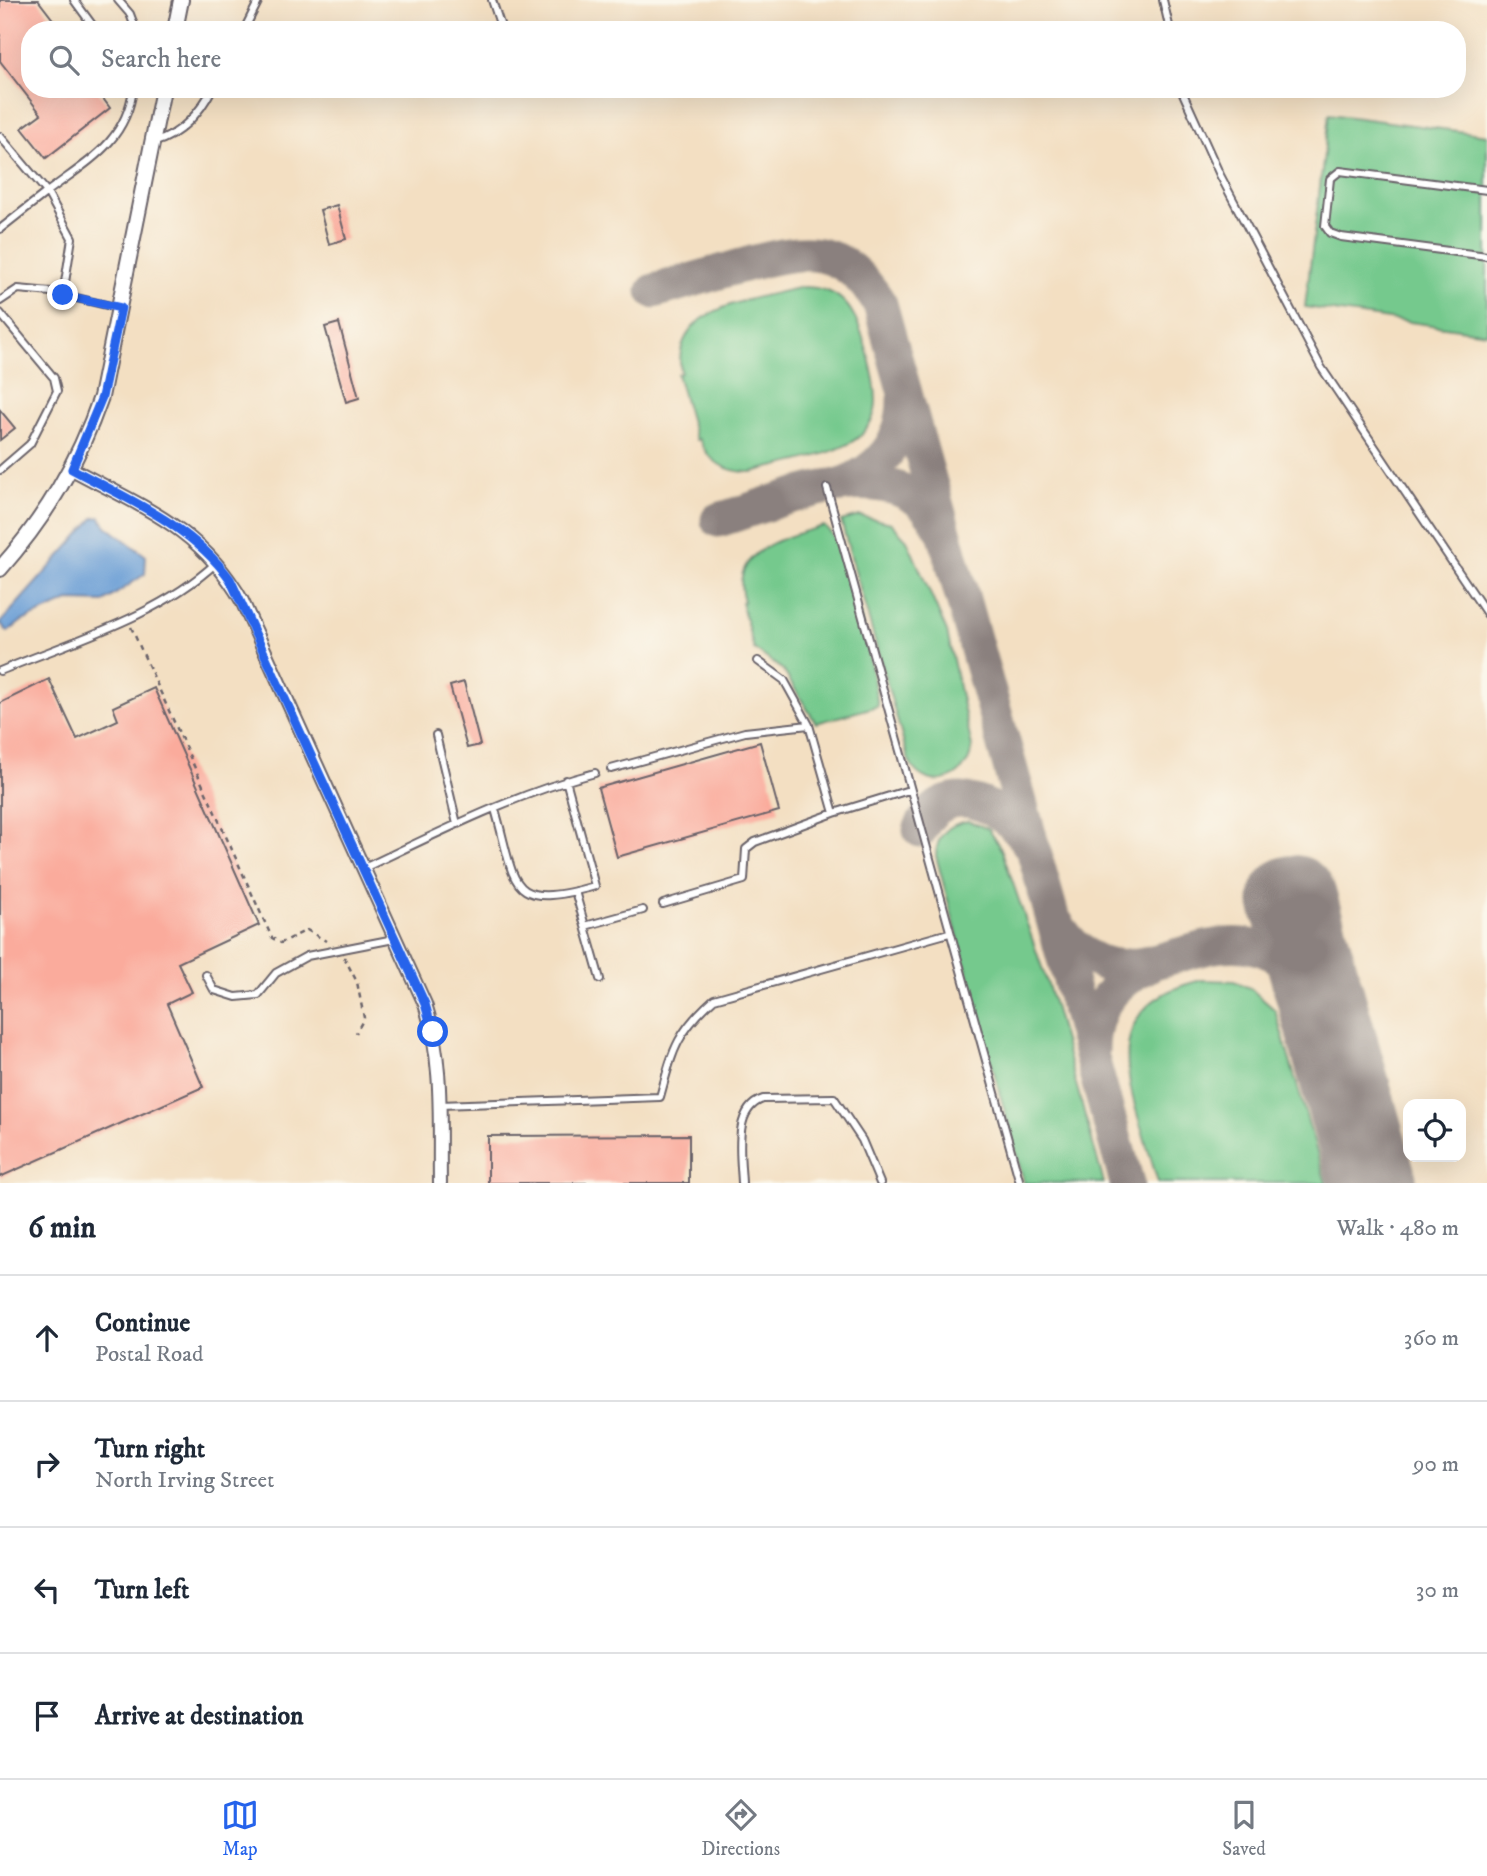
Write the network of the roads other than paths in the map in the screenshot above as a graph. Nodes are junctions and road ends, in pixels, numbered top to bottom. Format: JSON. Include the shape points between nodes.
{"nodes":[{"id":1,"x":74,"y":0,"type":"edge"},
{"id":2,"x":118,"y":0,"type":"edge"},
{"id":3,"x":181,"y":0,"type":"edge"},
{"id":4,"x":260,"y":0,"type":"edge"},
{"id":5,"x":492,"y":0,"type":"edge"},
{"id":6,"x":1163,"y":0,"type":"edge"},
{"id":7,"x":89,"y":21,"type":"edge"},
{"id":8,"x":133,"y":21,"type":"edge"},
{"id":9,"x":177,"y":21,"type":"edge"},
{"id":10,"x":249,"y":21,"type":"edge"},
{"id":11,"x":499,"y":21,"type":"edge"},
{"id":12,"x":1168,"y":21,"type":"edge"},
{"id":13,"x":132,"y":98,"type":"edge"},
{"id":14,"x":161,"y":98,"type":"edge"},
{"id":15,"x":205,"y":98,"type":"edge"},
{"id":16,"x":1184,"y":98,"type":"edge"},
{"id":17,"x":0,"y":136,"type":"edge"},
{"id":18,"x":153,"y":143,"type":"junction"},
{"id":19,"x":1487,"y":190,"type":"edge"},
{"id":20,"x":47,"y":192,"type":"junction"},
{"id":21,"x":0,"y":229,"type":"edge"},
{"id":22,"x":1487,"y":256,"type":"edge"},
{"id":23,"x":63,"y":295,"type":"junction"},
{"id":24,"x":0,"y":301,"type":"edge"},
{"id":25,"x":121,"y":308,"type":"junction"},
{"id":26,"x":0,"y":313,"type":"edge"},
{"id":27,"x":72,"y":469,"type":"junction"},
{"id":28,"x":0,"y":470,"type":"edge"},
{"id":29,"x":827,"y":488,"type":"dead end"},
{"id":30,"x":217,"y":561,"type":"junction"},
{"id":31,"x":0,"y":569,"type":"edge"},
{"id":32,"x":1487,"y":614,"type":"edge"},
{"id":33,"x":758,"y":660,"type":"dead end"},
{"id":34,"x":0,"y":671,"type":"edge"},
{"id":35,"x":809,"y":725,"type":"junction"},
{"id":36,"x":436,"y":735,"type":"dead end"},
{"id":37,"x":611,"y":769,"type":"dead end"},
{"id":38,"x":594,"y":773,"type":"dead end"},
{"id":39,"x":566,"y":780,"type":"junction"},
{"id":40,"x":909,"y":790,"type":"junction"},
{"id":41,"x":495,"y":810,"type":"junction"},
{"id":42,"x":834,"y":813,"type":"junction"},
{"id":43,"x":457,"y":824,"type":"junction"},
{"id":44,"x":363,"y":869,"type":"junction"},
{"id":45,"x":575,"y":891,"type":"junction"},
{"id":46,"x":663,"y":904,"type":"dead end"},
{"id":47,"x":643,"y":910,"type":"dead end"},
{"id":48,"x":585,"y":926,"type":"junction"},
{"id":49,"x":949,"y":933,"type":"junction"},
{"id":50,"x":395,"y":939,"type":"junction"},
{"id":51,"x":206,"y":975,"type":"dead end"},
{"id":52,"x":600,"y":979,"type":"dead end"},
{"id":53,"x":440,"y":1105,"type":"junction"},
{"id":54,"x":440,"y":1183,"type":"edge"},
{"id":55,"x":741,"y":1183,"type":"edge"},
{"id":56,"x":880,"y":1183,"type":"edge"},
{"id":57,"x":1020,"y":1183,"type":"edge"}],
"edges":[{"from":1,"to":7,"type":"lane"},
{"from":2,"to":8,"type":"lane"},
{"from":3,"to":9,"type":"street"},
{"from":4,"to":10,"type":"lane"},
{"from":5,"to":11,"type":"lane"},
{"from":6,"to":12,"type":"lane"},
{"from":13,"to":20,"type":"lane","via":[[129,113],[113,141]]},
{"from":14,"to":18,"type":"street"},
{"from":15,"to":18,"type":"lane","via":[[171,138]]},
{"from":16,"to":32,"type":"lane","via":[[1321,367]]},
{"from":17,"to":20,"type":"lane"},
{"from":18,"to":25,"type":"street"},
{"from":19,"to":22,"type":"lane","via":[[1340,171],[1330,179],[1325,226],[1337,236]]},
{"from":20,"to":21,"type":"lane"},
{"from":20,"to":23,"type":"lane","via":[[72,238]]},
{"from":23,"to":24,"type":"lane","via":[[18,289]]},
{"from":23,"to":25,"type":"lane"},
{"from":25,"to":27,"type":"street","via":[[102,397]]},
{"from":26,"to":28,"type":"lane","via":[[54,378],[57,391],[30,444]]},
{"from":27,"to":30,"type":"street","via":[[184,531]]},
{"from":27,"to":31,"type":"street","via":[[43,517]]},
{"from":29,"to":40,"type":"lane"},
{"from":30,"to":34,"type":"lane","via":[[190,587]]},
{"from":30,"to":44,"type":"street","via":[[242,601]]},
{"from":33,"to":35,"type":"lane","via":[[784,680]]},
{"from":35,"to":37,"type":"lane","via":[[745,732]]},
{"from":35,"to":42,"type":"lane"},
{"from":36,"to":43,"type":"lane"},
{"from":38,"to":39,"type":"lane"},
{"from":39,"to":41,"type":"lane"},
{"from":39,"to":45,"type":"lane","via":[[595,886]]},
{"from":40,"to":42,"type":"lane"},
{"from":40,"to":49,"type":"lane"},
{"from":41,"to":43,"type":"lane"},
{"from":41,"to":45,"type":"lane","via":[[515,878],[523,890],[546,897]]},
{"from":42,"to":46,"type":"lane","via":[[755,842],[746,849],[744,880]]},
{"from":43,"to":44,"type":"lane"},
{"from":44,"to":50,"type":"street"},
{"from":45,"to":48,"type":"lane"},
{"from":47,"to":48,"type":"lane"},
{"from":48,"to":52,"type":"lane"},
{"from":49,"to":53,"type":"lane","via":[[714,999],[676,1040],[660,1097]]},
{"from":49,"to":57,"type":"lane"},
{"from":50,"to":51,"type":"lane","via":[[307,956],[276,973],[258,995],[236,997],[214,990]]},
{"from":50,"to":53,"type":"street","via":[[433,1032]]},
{"from":53,"to":54,"type":"street"},
{"from":55,"to":56,"type":"lane","via":[[741,1130],[752,1103],[834,1098],[862,1140]]}]}
